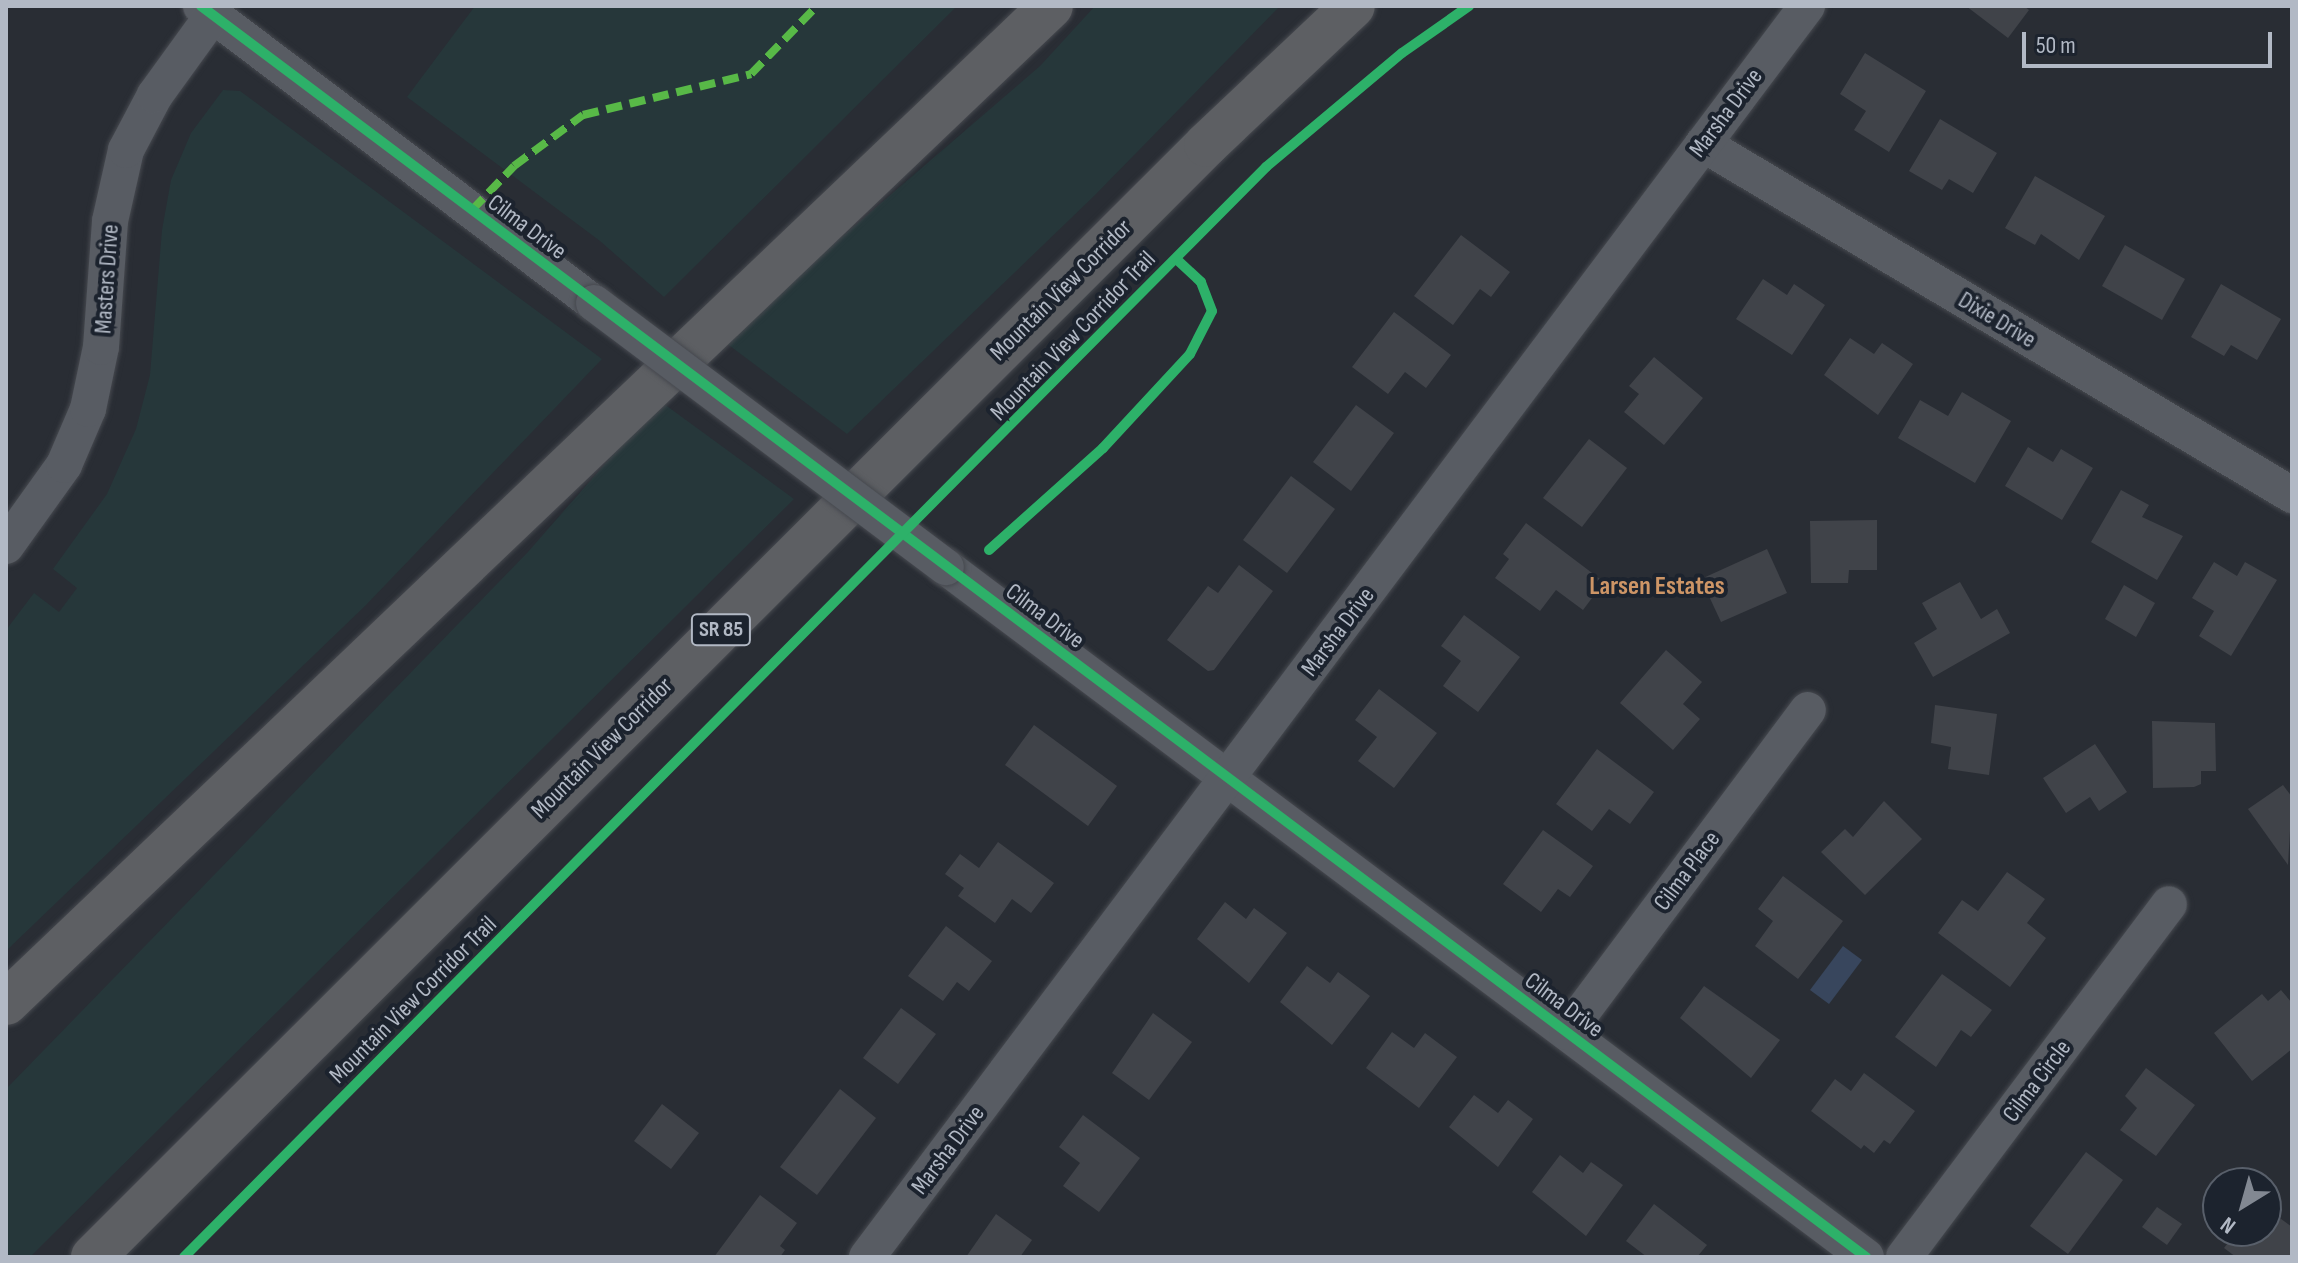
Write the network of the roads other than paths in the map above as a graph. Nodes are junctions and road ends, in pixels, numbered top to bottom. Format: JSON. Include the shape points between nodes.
{"nodes":[{"id":1,"x":1051,"y":6,"type":"edge"},
{"id":2,"x":1353,"y":6,"type":"edge"},
{"id":3,"x":1807,"y":6,"type":"edge"},
{"id":4,"x":207,"y":10,"type":"edge"},
{"id":5,"x":1703,"y":144,"type":"junction"},
{"id":6,"x":2292,"y":495,"type":"edge"},
{"id":7,"x":6,"y":546,"type":"edge"},
{"id":8,"x":1808,"y":710,"type":"dead end"},
{"id":9,"x":1229,"y":779,"type":"junction"},
{"id":10,"x":2169,"y":904,"type":"dead end"},
{"id":11,"x":6,"y":1003,"type":"edge"},
{"id":12,"x":1567,"y":1032,"type":"junction"},
{"id":13,"x":93,"y":1257,"type":"edge"},
{"id":14,"x":867,"y":1257,"type":"edge"},
{"id":15,"x":1866,"y":1257,"type":"edge"},
{"id":16,"x":1904,"y":1257,"type":"edge"}],
"edges":[{"from":1,"to":11,"type":"highway"},
{"from":2,"to":13,"type":"highway","name":"Mountain View Corridor","number":"SR 85","via":[[1206,145]]},
{"from":3,"to":5,"type":"street","name":"Marsha Drive"},
{"from":4,"to":7,"type":"street","name":"Masters Drive","via":[[126,150],[110,221],[101,347],[88,409],[64,465]]},
{"from":4,"to":9,"type":"street","name":"Cilma Drive","bridge":true},
{"from":5,"to":6,"type":"street","name":"Dixie Drive"},
{"from":5,"to":9,"type":"street","name":"Marsha Drive"},
{"from":8,"to":12,"type":"street","name":"Cilma Place"},
{"from":9,"to":12,"type":"street","name":"Cilma Drive"},
{"from":9,"to":14,"type":"street","name":"Marsha Drive"},
{"from":10,"to":16,"type":"street","name":"Cilma Circle"},
{"from":12,"to":15,"type":"street","name":"Cilma Drive"}]}
